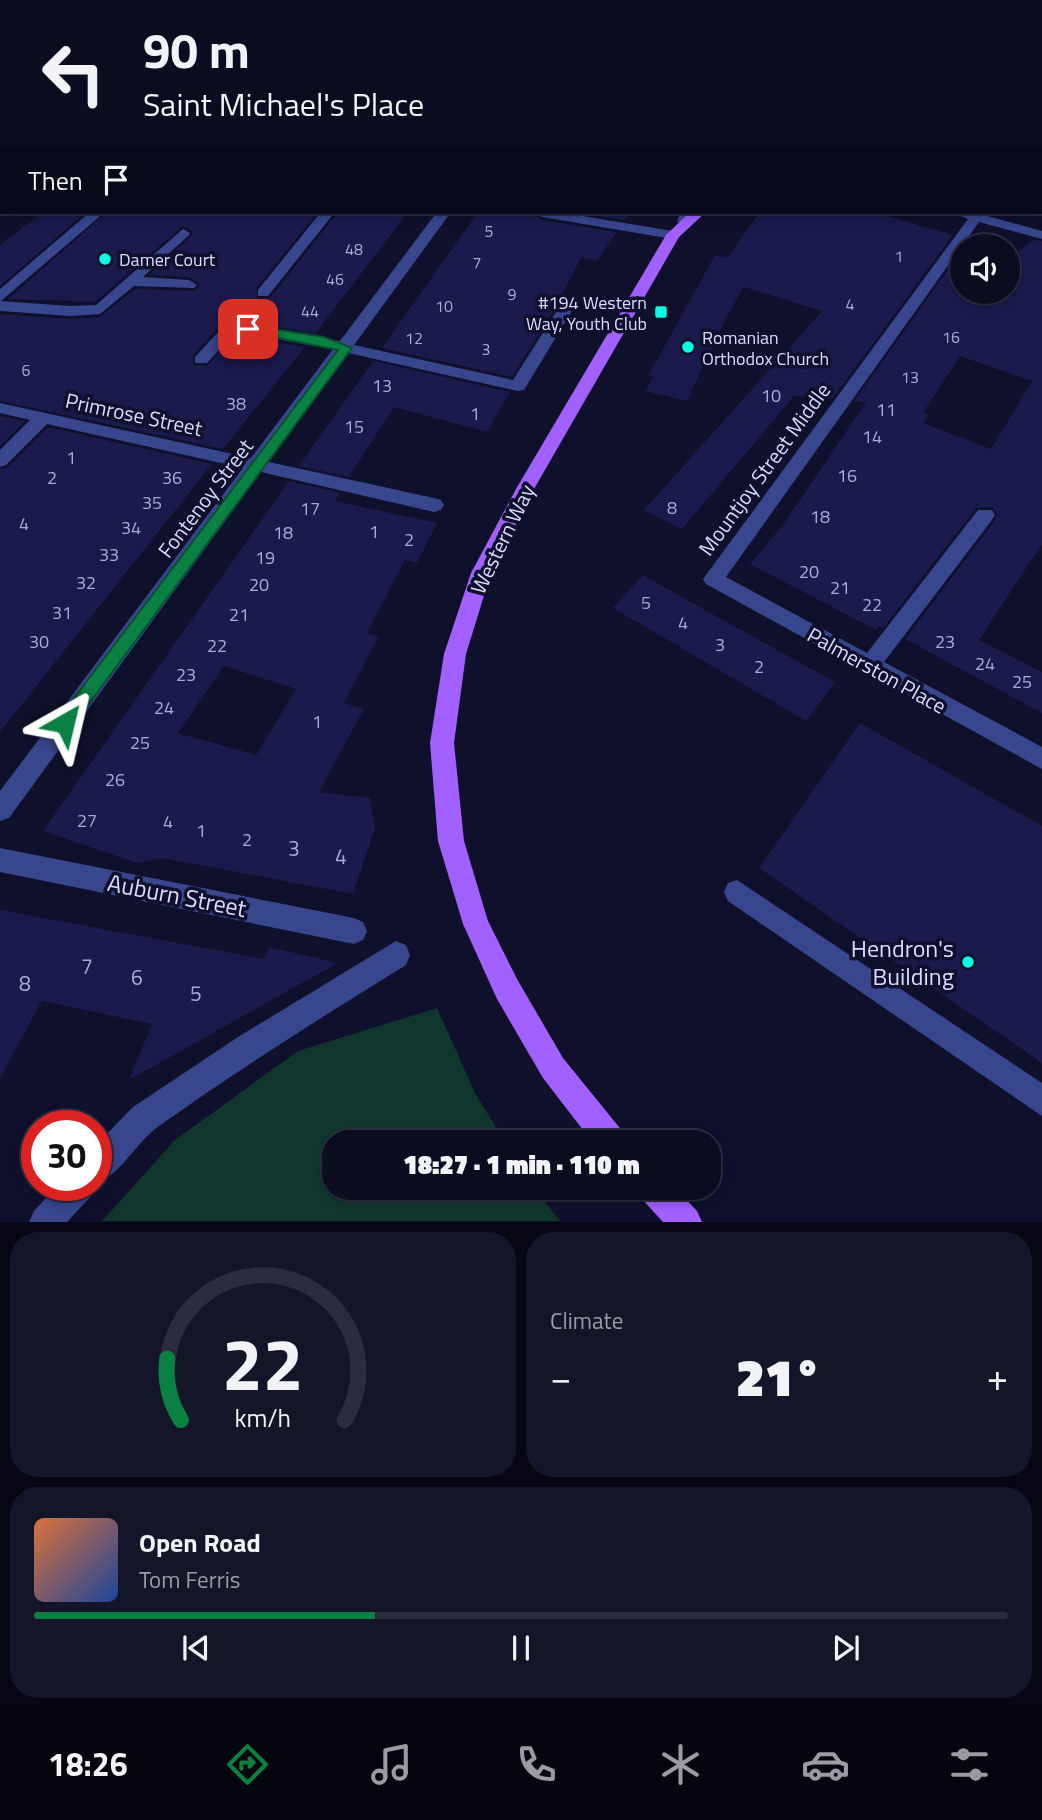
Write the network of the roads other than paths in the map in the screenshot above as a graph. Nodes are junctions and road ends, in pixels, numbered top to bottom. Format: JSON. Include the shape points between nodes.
{"nodes":[{"id":1,"x":96,"y":214,"type":"edge"},
{"id":2,"x":326,"y":214,"type":"edge"},
{"id":3,"x":443,"y":214,"type":"edge"},
{"id":4,"x":563,"y":214,"type":"edge"},
{"id":5,"x":965,"y":214,"type":"edge"},
{"id":6,"x":976,"y":217,"type":"junction"},
{"id":7,"x":686,"y":220,"type":"edge"},
{"id":8,"x":183,"y":233,"type":"dead end"},
{"id":9,"x":1042,"y":235,"type":"edge"},
{"id":10,"x":132,"y":281,"type":"junction"},
{"id":11,"x":189,"y":285,"type":"dead end"},
{"id":12,"x":263,"y":293,"type":"dead end"},
{"id":13,"x":0,"y":297,"type":"edge"},
{"id":14,"x":568,"y":304,"type":"dead end"},
{"id":15,"x":0,"y":306,"type":"edge"},
{"id":16,"x":345,"y":348,"type":"junction"},
{"id":17,"x":201,"y":360,"type":"dead end"},
{"id":18,"x":0,"y":408,"type":"edge"},
{"id":19,"x":43,"y":418,"type":"junction"},
{"id":20,"x":0,"y":461,"type":"edge"},
{"id":21,"x":260,"y":463,"type":"junction"},
{"id":22,"x":434,"y":505,"type":"dead end"},
{"id":23,"x":985,"y":515,"type":"dead end"},
{"id":24,"x":713,"y":579,"type":"joint"},
{"id":25,"x":869,"y":666,"type":"junction"},
{"id":26,"x":1042,"y":759,"type":"edge"},
{"id":27,"x":0,"y":810,"type":"edge"},
{"id":28,"x":0,"y":860,"type":"edge"},
{"id":29,"x":737,"y":892,"type":"dead end"},
{"id":30,"x":354,"y":931,"type":"dead end"},
{"id":31,"x":396,"y":955,"type":"dead end"},
{"id":32,"x":1042,"y":1101,"type":"edge"},
{"id":33,"x":602,"y":1130,"type":"edge"},
{"id":34,"x":112,"y":1151,"type":"edge"},
{"id":35,"x":665,"y":1200,"type":"edge"},
{"id":36,"x":65,"y":1201,"type":"edge"},
{"id":37,"x":45,"y":1222,"type":"edge"},
{"id":38,"x":686,"y":1222,"type":"edge"}],
"edges":[{"from":1,"to":13,"type":"street"},
{"from":2,"to":12,"type":"street"},
{"from":3,"to":16,"type":"street","name":"Fontenoy Street"},
{"from":4,"to":7,"type":"street"},
{"from":5,"to":6,"type":"street"},
{"from":6,"to":9,"type":"street"},
{"from":6,"to":24,"type":"street","name":"Mountjoy Street Middle"},
{"from":7,"to":33,"type":"main road","name":"Western Way","via":[[525,489],[481,573],[455,654],[442,743],[451,841],[476,924],[553,1068]]},
{"from":8,"to":10,"type":"street"},
{"from":10,"to":11,"type":"street"},
{"from":10,"to":15,"type":"street","via":[[100,309],[88,312]]},
{"from":14,"to":16,"type":"street","via":[[518,386]]},
{"from":16,"to":17,"type":"street","via":[[324,341],[235,330],[225,334]]},
{"from":16,"to":21,"type":"street","name":"Fontenoy Street"},
{"from":18,"to":19,"type":"street","name":"Primrose Street"},
{"from":19,"to":20,"type":"street"},
{"from":19,"to":21,"type":"street","name":"Primrose Street"},
{"from":21,"to":22,"type":"street","name":"Primrose Street"},
{"from":21,"to":27,"type":"street","name":"Fontenoy Street"},
{"from":23,"to":25,"type":"street"},
{"from":24,"to":25,"type":"street","name":"Palmerston Place"},
{"from":25,"to":26,"type":"street","name":"Palmerston Place"},
{"from":28,"to":30,"type":"street","name":"Auburn Street"},
{"from":29,"to":32,"type":"street"},
{"from":31,"to":34,"type":"street","via":[[144,1118]]},
{"from":35,"to":38,"type":"main road"},
{"from":36,"to":37,"type":"street"}]}
